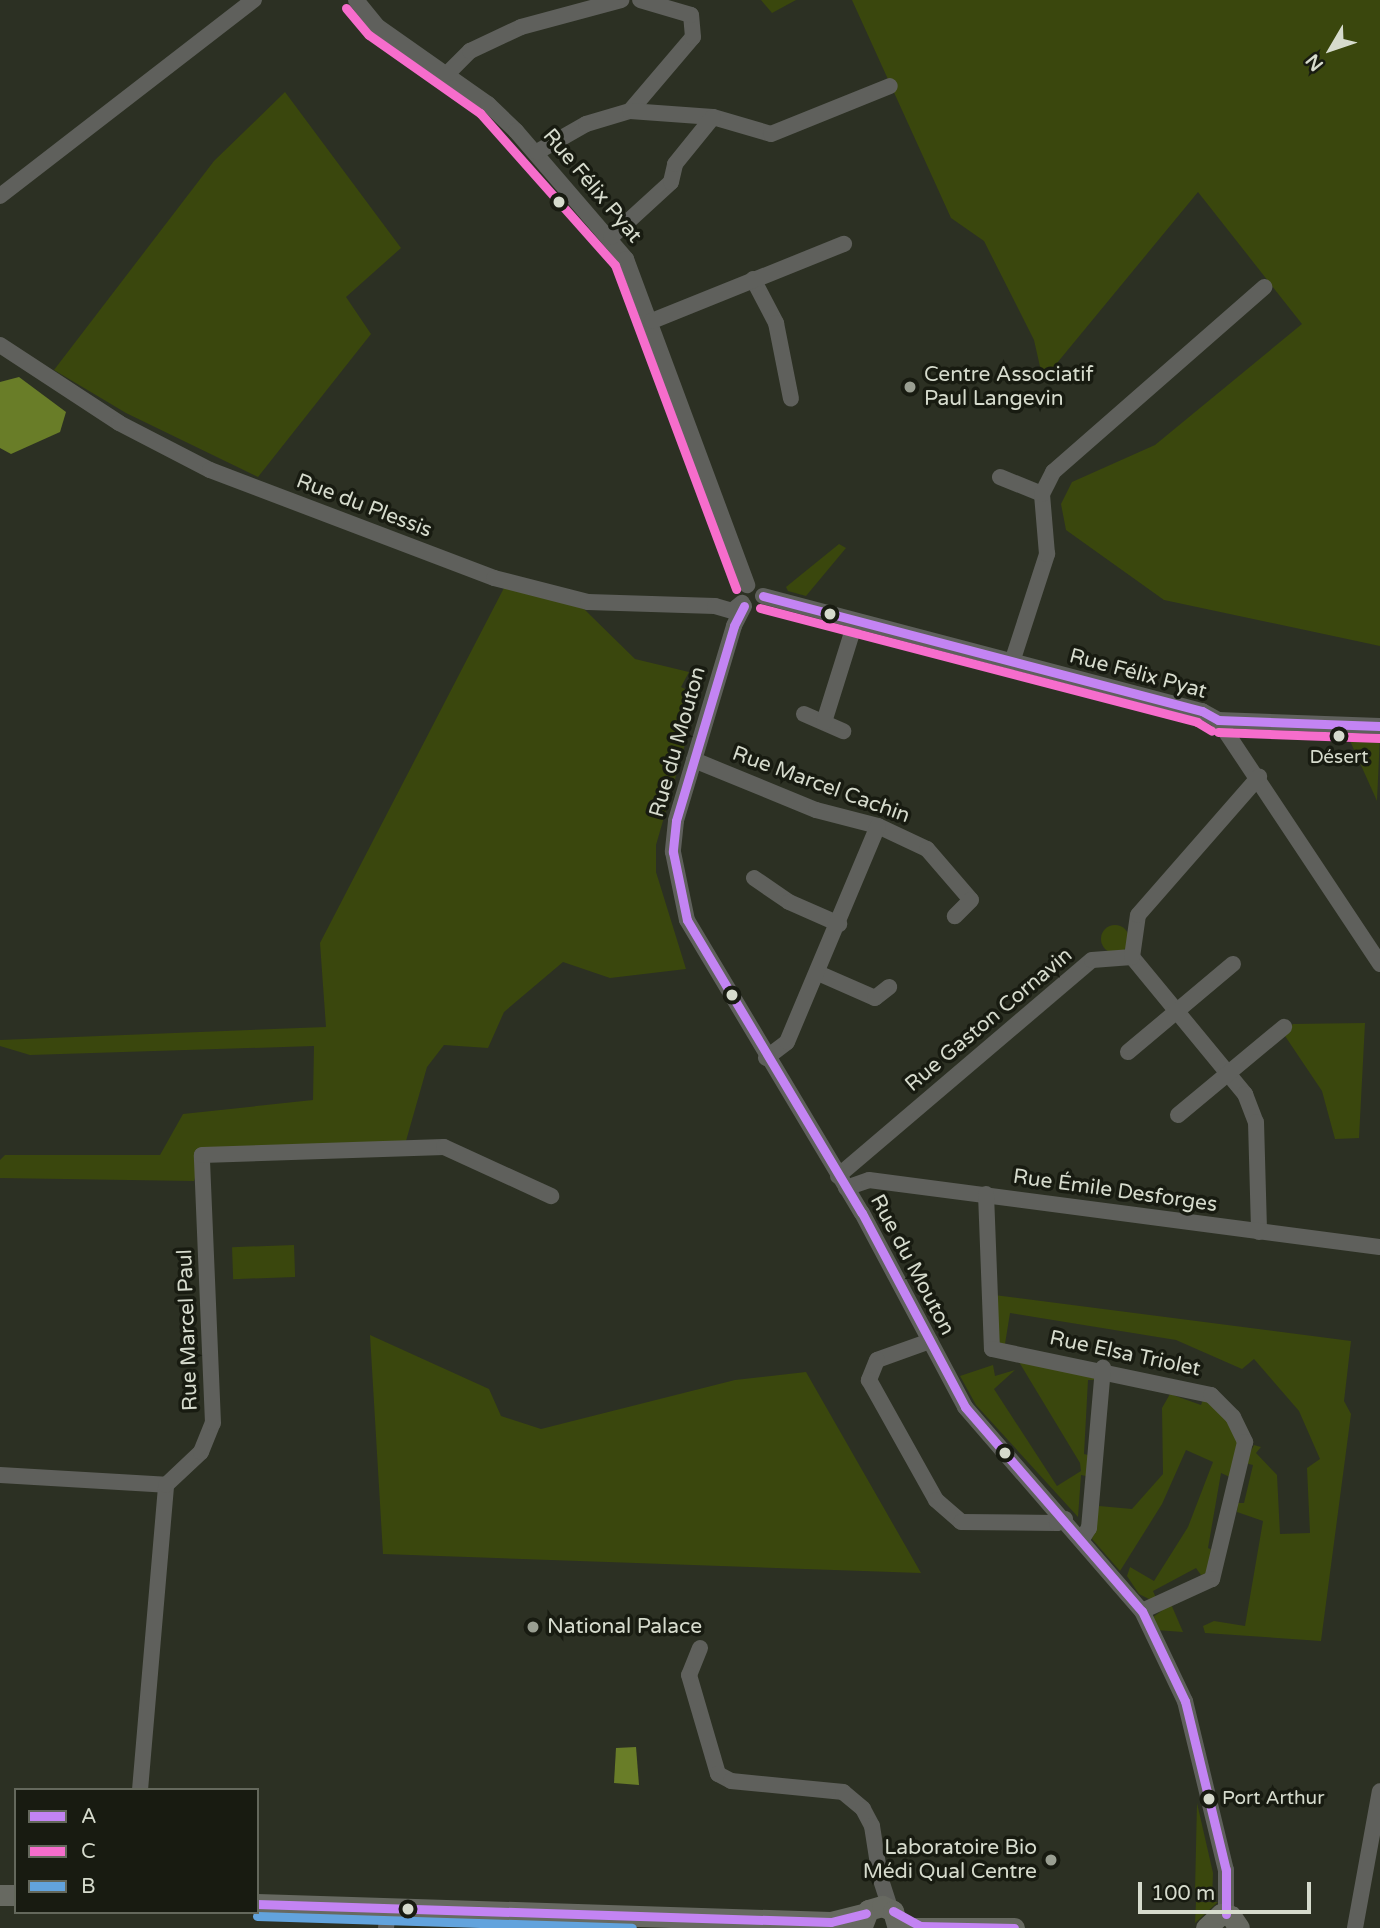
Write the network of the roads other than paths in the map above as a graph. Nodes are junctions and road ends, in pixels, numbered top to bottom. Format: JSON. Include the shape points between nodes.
{"nodes":[{"id":1,"x":254,"y":0,"type":"edge"},
{"id":2,"x":356,"y":0,"type":"edge"},
{"id":3,"x":621,"y":0,"type":"edge"},
{"id":4,"x":640,"y":0,"type":"edge"},
{"id":5,"x":447,"y":74,"type":"junction"},
{"id":6,"x":890,"y":86,"type":"dead end"},
{"id":7,"x":629,"y":111,"type":"junction"},
{"id":8,"x":713,"y":117,"type":"junction"},
{"id":9,"x":537,"y":152,"type":"junction"},
{"id":10,"x":0,"y":196,"type":"edge"},
{"id":11,"x":611,"y":237,"type":"junction"},
{"id":12,"x":844,"y":244,"type":"dead end"},
{"id":13,"x":753,"y":279,"type":"junction"},
{"id":14,"x":1264,"y":287,"type":"dead end"},
{"id":15,"x":652,"y":321,"type":"junction"},
{"id":16,"x":0,"y":345,"type":"edge"},
{"id":17,"x":791,"y":399,"type":"dead end"},
{"id":18,"x":1000,"y":477,"type":"dead end"},
{"id":19,"x":1042,"y":494,"type":"junction"},
{"id":20,"x":747,"y":585,"type":"junction"},
{"id":21,"x":763,"y":596,"type":"junction"},
{"id":22,"x":743,"y":604,"type":"junction"},
{"id":23,"x":855,"y":623,"type":"junction"},
{"id":24,"x":1012,"y":662,"type":"junction"},
{"id":25,"x":804,"y":714,"type":"dead end"},
{"id":26,"x":1218,"y":720,"type":"junction"},
{"id":27,"x":824,"y":722,"type":"junction"},
{"id":28,"x":1380,"y":726,"type":"edge"},
{"id":29,"x":843,"y":731,"type":"dead end"},
{"id":30,"x":694,"y":760,"type":"junction"},
{"id":31,"x":1259,"y":777,"type":"junction"},
{"id":32,"x":878,"y":826,"type":"junction"},
{"id":33,"x":754,"y":878,"type":"dead end"},
{"id":34,"x":955,"y":916,"type":"dead end"},
{"id":35,"x":839,"y":924,"type":"junction"},
{"id":36,"x":1132,"y":957,"type":"junction"},
{"id":37,"x":1233,"y":964,"type":"dead end"},
{"id":38,"x":1380,"y":964,"type":"edge"},
{"id":39,"x":818,"y":973,"type":"junction"},
{"id":40,"x":889,"y":987,"type":"dead end"},
{"id":41,"x":1175,"y":1011,"type":"junction"},
{"id":42,"x":1283,"y":1027,"type":"dead end"},
{"id":43,"x":1128,"y":1052,"type":"dead end"},
{"id":44,"x":766,"y":1058,"type":"junction"},
{"id":45,"x":1228,"y":1074,"type":"junction"},
{"id":46,"x":1178,"y":1115,"type":"dead end"},
{"id":47,"x":842,"y":1182,"type":"junction"},
{"id":48,"x":986,"y":1194,"type":"junction"},
{"id":49,"x":551,"y":1196,"type":"dead end"},
{"id":50,"x":1259,"y":1232,"type":"junction"},
{"id":51,"x":1380,"y":1247,"type":"edge"},
{"id":52,"x":930,"y":1341,"type":"junction"},
{"id":53,"x":1103,"y":1368,"type":"junction"},
{"id":54,"x":0,"y":1475,"type":"edge"},
{"id":55,"x":166,"y":1485,"type":"junction"},
{"id":56,"x":1065,"y":1519,"type":"junction"},
{"id":57,"x":1082,"y":1539,"type":"junction"},
{"id":58,"x":1142,"y":1611,"type":"junction"},
{"id":59,"x":700,"y":1648,"type":"dead end"},
{"id":60,"x":140,"y":1788,"type":"edge"},
{"id":61,"x":1380,"y":1791,"type":"edge"},
{"id":62,"x":880,"y":1877,"type":"junction"},
{"id":63,"x":259,"y":1904,"type":"edge"},
{"id":64,"x":894,"y":1916,"type":"edge"},
{"id":65,"x":865,"y":1917,"type":"edge"},
{"id":66,"x":387,"y":1918,"type":"edge"},
{"id":67,"x":1232,"y":1921,"type":"edge"},
{"id":68,"x":633,"y":1922,"type":"edge"},
{"id":69,"x":723,"y":1924,"type":"edge"},
{"id":70,"x":839,"y":1925,"type":"edge"},
{"id":71,"x":917,"y":1927,"type":"edge"},
{"id":72,"x":1014,"y":1928,"type":"edge"},
{"id":73,"x":1206,"y":1928,"type":"edge"},
{"id":74,"x":1355,"y":1928,"type":"edge"}],
"edges":[{"from":1,"to":10,"type":"street"},
{"from":2,"to":5,"type":"street","name":"Rue Félix Pyat","via":[[377,26]]},
{"from":3,"to":5,"type":"street","via":[[521,27],[470,51]]},
{"from":4,"to":7,"type":"street","via":[[691,15],[693,37]]},
{"from":5,"to":9,"type":"street","name":"Rue Félix Pyat","via":[[488,104]]},
{"from":6,"to":8,"type":"street","via":[[771,134]]},
{"from":7,"to":8,"type":"street"},
{"from":7,"to":9,"type":"street","via":[[586,124]]},
{"from":8,"to":11,"type":"street","via":[[675,164],[671,182]]},
{"from":9,"to":11,"type":"street","name":"Rue Félix Pyat"},
{"from":11,"to":15,"type":"street","name":"Rue Félix Pyat","via":[[626,258]]},
{"from":12,"to":13,"type":"street"},
{"from":13,"to":15,"type":"street"},
{"from":13,"to":17,"type":"street","via":[[776,323]]},
{"from":14,"to":19,"type":"street","via":[[1071,454],[1053,472]]},
{"from":15,"to":20,"type":"street","name":"Rue Félix Pyat"},
{"from":16,"to":22,"type":"street","name":"Rue du Plessis","via":[[119,423],[210,470],[494,578],[589,602],[715,606],[732,611]]},
{"from":18,"to":19,"type":"street"},
{"from":19,"to":24,"type":"street","via":[[1047,554]]},
{"from":20,"to":21,"type":"street","via":[[758,586]]},
{"from":20,"to":22,"type":"street","via":[[740,592]]},
{"from":21,"to":22,"type":"street","via":[[758,606]]},
{"from":21,"to":23,"type":"street","name":"Rue Félix Pyat"},
{"from":22,"to":30,"type":"street","name":"Rue du Mouton"},
{"from":23,"to":24,"type":"street","name":"Rue Félix Pyat"},
{"from":23,"to":27,"type":"street"},
{"from":24,"to":26,"type":"street","name":"Rue Félix Pyat","via":[[1202,711]]},
{"from":25,"to":27,"type":"street"},
{"from":26,"to":28,"type":"street"},
{"from":26,"to":31,"type":"street","name":"Rue Félix Pyat"},
{"from":27,"to":29,"type":"street"},
{"from":30,"to":32,"type":"street","name":"Rue Marcel Cachin","via":[[816,810]]},
{"from":30,"to":44,"type":"street","name":"Rue du Mouton","via":[[676,821],[673,852],[680,896],[701,947]]},
{"from":31,"to":36,"type":"street","via":[[1138,915]]},
{"from":31,"to":38,"type":"street","name":"Rue Félix Pyat"},
{"from":32,"to":34,"type":"street","name":"Rue Marcel Cachin","via":[[927,849],[958,881],[971,900]]},
{"from":32,"to":35,"type":"street"},
{"from":33,"to":35,"type":"street","via":[[789,902]]},
{"from":35,"to":39,"type":"street"},
{"from":36,"to":41,"type":"street"},
{"from":36,"to":47,"type":"street","name":"Rue Gaston Cornavin","via":[[1092,960]]},
{"from":37,"to":41,"type":"street"},
{"from":39,"to":40,"type":"street","via":[[875,998]]},
{"from":39,"to":44,"type":"street","via":[[787,1042]]},
{"from":41,"to":43,"type":"street"},
{"from":41,"to":45,"type":"street"},
{"from":42,"to":45,"type":"street"},
{"from":44,"to":47,"type":"street","name":"Rue du Mouton"},
{"from":45,"to":46,"type":"street"},
{"from":45,"to":50,"type":"street","via":[[1245,1094],[1256,1122]]},
{"from":47,"to":48,"type":"street","name":"Rue Émile Desforges","via":[[869,1180]]},
{"from":47,"to":52,"type":"street","name":"Rue du Mouton"},
{"from":48,"to":50,"type":"street","name":"Rue Émile Desforges"},
{"from":48,"to":53,"type":"street","name":"Rue Elsa Triolet","via":[[992,1349]]},
{"from":49,"to":55,"type":"street","name":"Rue Marcel Paul","via":[[444,1147],[202,1155],[213,1423],[201,1452]]},
{"from":50,"to":51,"type":"street","name":"Rue Émile Desforges"},
{"from":52,"to":56,"type":"street","name":"Rue du Mouton","via":[[965,1407]]},
{"from":52,"to":56,"type":"street","via":[[877,1360],[869,1380],[936,1500],[961,1522]]},
{"from":53,"to":57,"type":"street","via":[[1089,1528]]},
{"from":53,"to":58,"type":"street","name":"Rue Elsa Triolet","via":[[1211,1395],[1233,1416],[1245,1442],[1212,1579]]},
{"from":54,"to":55,"type":"street"},
{"from":55,"to":60,"type":"street"},
{"from":56,"to":57,"type":"street","name":"Rue du Mouton"},
{"from":57,"to":58,"type":"street","name":"Rue du Mouton"},
{"from":58,"to":67,"type":"street","name":"Rue du Mouton","via":[[1185,1701],[1226,1870]]},
{"from":59,"to":62,"type":"street","via":[[689,1675],[718,1774],[731,1781],[843,1792],[863,1809],[872,1826]]},
{"from":61,"to":74,"type":"street"},
{"from":62,"to":64,"type":"street"},
{"from":62,"to":65,"type":"street"},
{"from":63,"to":66,"type":"main road"},
{"from":64,"to":65,"type":"main road","via":[[882,1906]]},
{"from":64,"to":71,"type":"main road"},
{"from":65,"to":70,"type":"main road"},
{"from":66,"to":68,"type":"main road"},
{"from":67,"to":73,"type":"main road","via":[[1211,1918]]},
{"from":68,"to":69,"type":"main road"},
{"from":69,"to":70,"type":"main road"},
{"from":71,"to":72,"type":"main road"}]}
